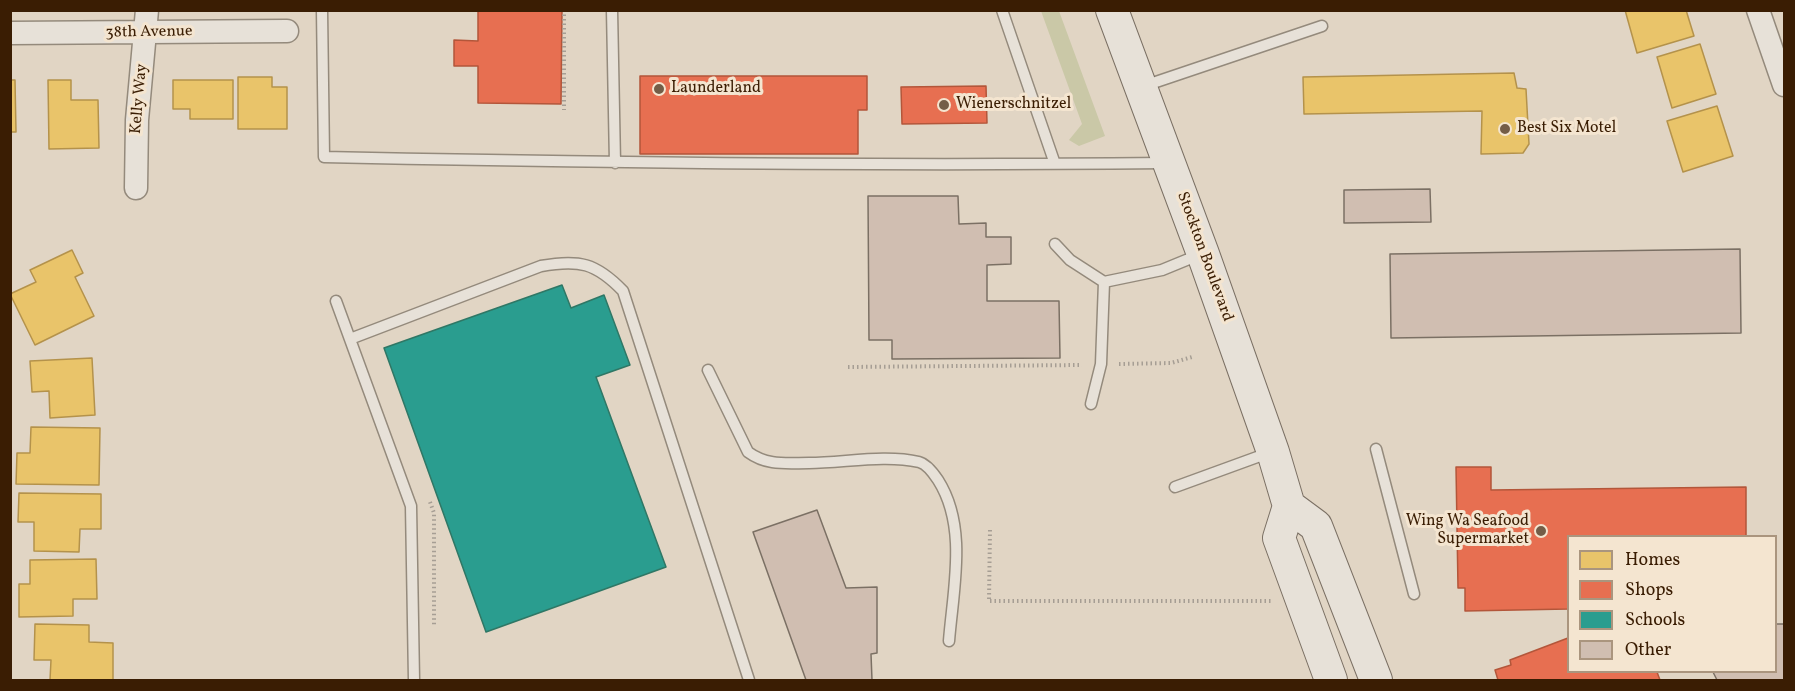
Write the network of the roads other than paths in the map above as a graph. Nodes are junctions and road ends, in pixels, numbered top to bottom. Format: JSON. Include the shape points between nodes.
{"nodes":[{"id":1,"x":147,"y":10,"type":"edge"},
{"id":2,"x":322,"y":10,"type":"edge"},
{"id":3,"x":612,"y":10,"type":"edge"},
{"id":4,"x":1002,"y":10,"type":"edge"},
{"id":5,"x":1112,"y":10,"type":"edge"},
{"id":6,"x":1758,"y":10,"type":"edge"},
{"id":7,"x":1322,"y":26,"type":"dead end"},
{"id":8,"x":287,"y":31,"type":"dead end"},
{"id":9,"x":10,"y":33,"type":"edge"},
{"id":10,"x":145,"y":33,"type":"junction"},
{"id":11,"x":1779,"y":53,"type":"edge"},
{"id":12,"x":1785,"y":85,"type":"edge"},
{"id":13,"x":1140,"y":87,"type":"junction"},
{"id":14,"x":615,"y":163,"type":"junction"},
{"id":15,"x":1169,"y":163,"type":"junction"},
{"id":16,"x":1055,"y":164,"type":"junction"},
{"id":17,"x":136,"y":188,"type":"dead end"},
{"id":18,"x":1055,"y":244,"type":"dead end"},
{"id":19,"x":1203,"y":254,"type":"junction"},
{"id":20,"x":1104,"y":282,"type":"junction"},
{"id":21,"x":336,"y":301,"type":"dead end"},
{"id":22,"x":350,"y":339,"type":"junction"},
{"id":23,"x":708,"y":370,"type":"dead end"},
{"id":24,"x":1091,"y":404,"type":"dead end"},
{"id":25,"x":1376,"y":449,"type":"dead end"},
{"id":26,"x":1273,"y":452,"type":"junction"},
{"id":27,"x":1175,"y":487,"type":"dead end"},
{"id":28,"x":1289,"y":506,"type":"junction"},
{"id":29,"x":1414,"y":594,"type":"dead end"},
{"id":30,"x":949,"y":641,"type":"dead end"},
{"id":31,"x":414,"y":681,"type":"edge"},
{"id":32,"x":748,"y":681,"type":"edge"},
{"id":33,"x":1331,"y":681,"type":"edge"},
{"id":34,"x":1376,"y":681,"type":"edge"}],
"edges":[{"from":1,"to":10,"type":"street","name":"Kelly Way"},
{"from":2,"to":14,"type":"lane","via":[[324,157]]},
{"from":3,"to":14,"type":"lane"},
{"from":4,"to":16,"type":"lane"},
{"from":5,"to":13,"type":"main road","name":"Stockton Boulevard"},
{"from":6,"to":11,"type":"street"},
{"from":7,"to":13,"type":"lane"},
{"from":8,"to":10,"type":"street","name":"38th Avenue"},
{"from":9,"to":10,"type":"street","name":"38th Avenue"},
{"from":10,"to":17,"type":"street","name":"Kelly Way"},
{"from":11,"to":12,"type":"street"},
{"from":13,"to":15,"type":"main road","name":"Stockton Boulevard"},
{"from":14,"to":16,"type":"lane"},
{"from":15,"to":16,"type":"lane"},
{"from":15,"to":19,"type":"main road","name":"Stockton Boulevard"},
{"from":18,"to":20,"type":"lane","via":[[1070,260]]},
{"from":19,"to":20,"type":"lane","via":[[1162,270]]},
{"from":19,"to":26,"type":"main road","name":"Stockton Boulevard"},
{"from":20,"to":24,"type":"lane","via":[[1101,364]]},
{"from":21,"to":22,"type":"lane"},
{"from":22,"to":31,"type":"lane","via":[[411,506]]},
{"from":22,"to":32,"type":"lane","via":[[541,266],[564,262],[605,273],[623,291]]},
{"from":23,"to":30,"type":"lane","via":[[748,452],[769,464],[900,460],[921,462],[933,473],[950,498],[957,545]]},
{"from":25,"to":29,"type":"lane"},
{"from":26,"to":27,"type":"lane"},
{"from":26,"to":28,"type":"main road","name":"Stockton Boulevard"},
{"from":28,"to":33,"type":"main road","via":[[1279,538]]},
{"from":28,"to":34,"type":"main road","via":[[1316,526]]}]}
